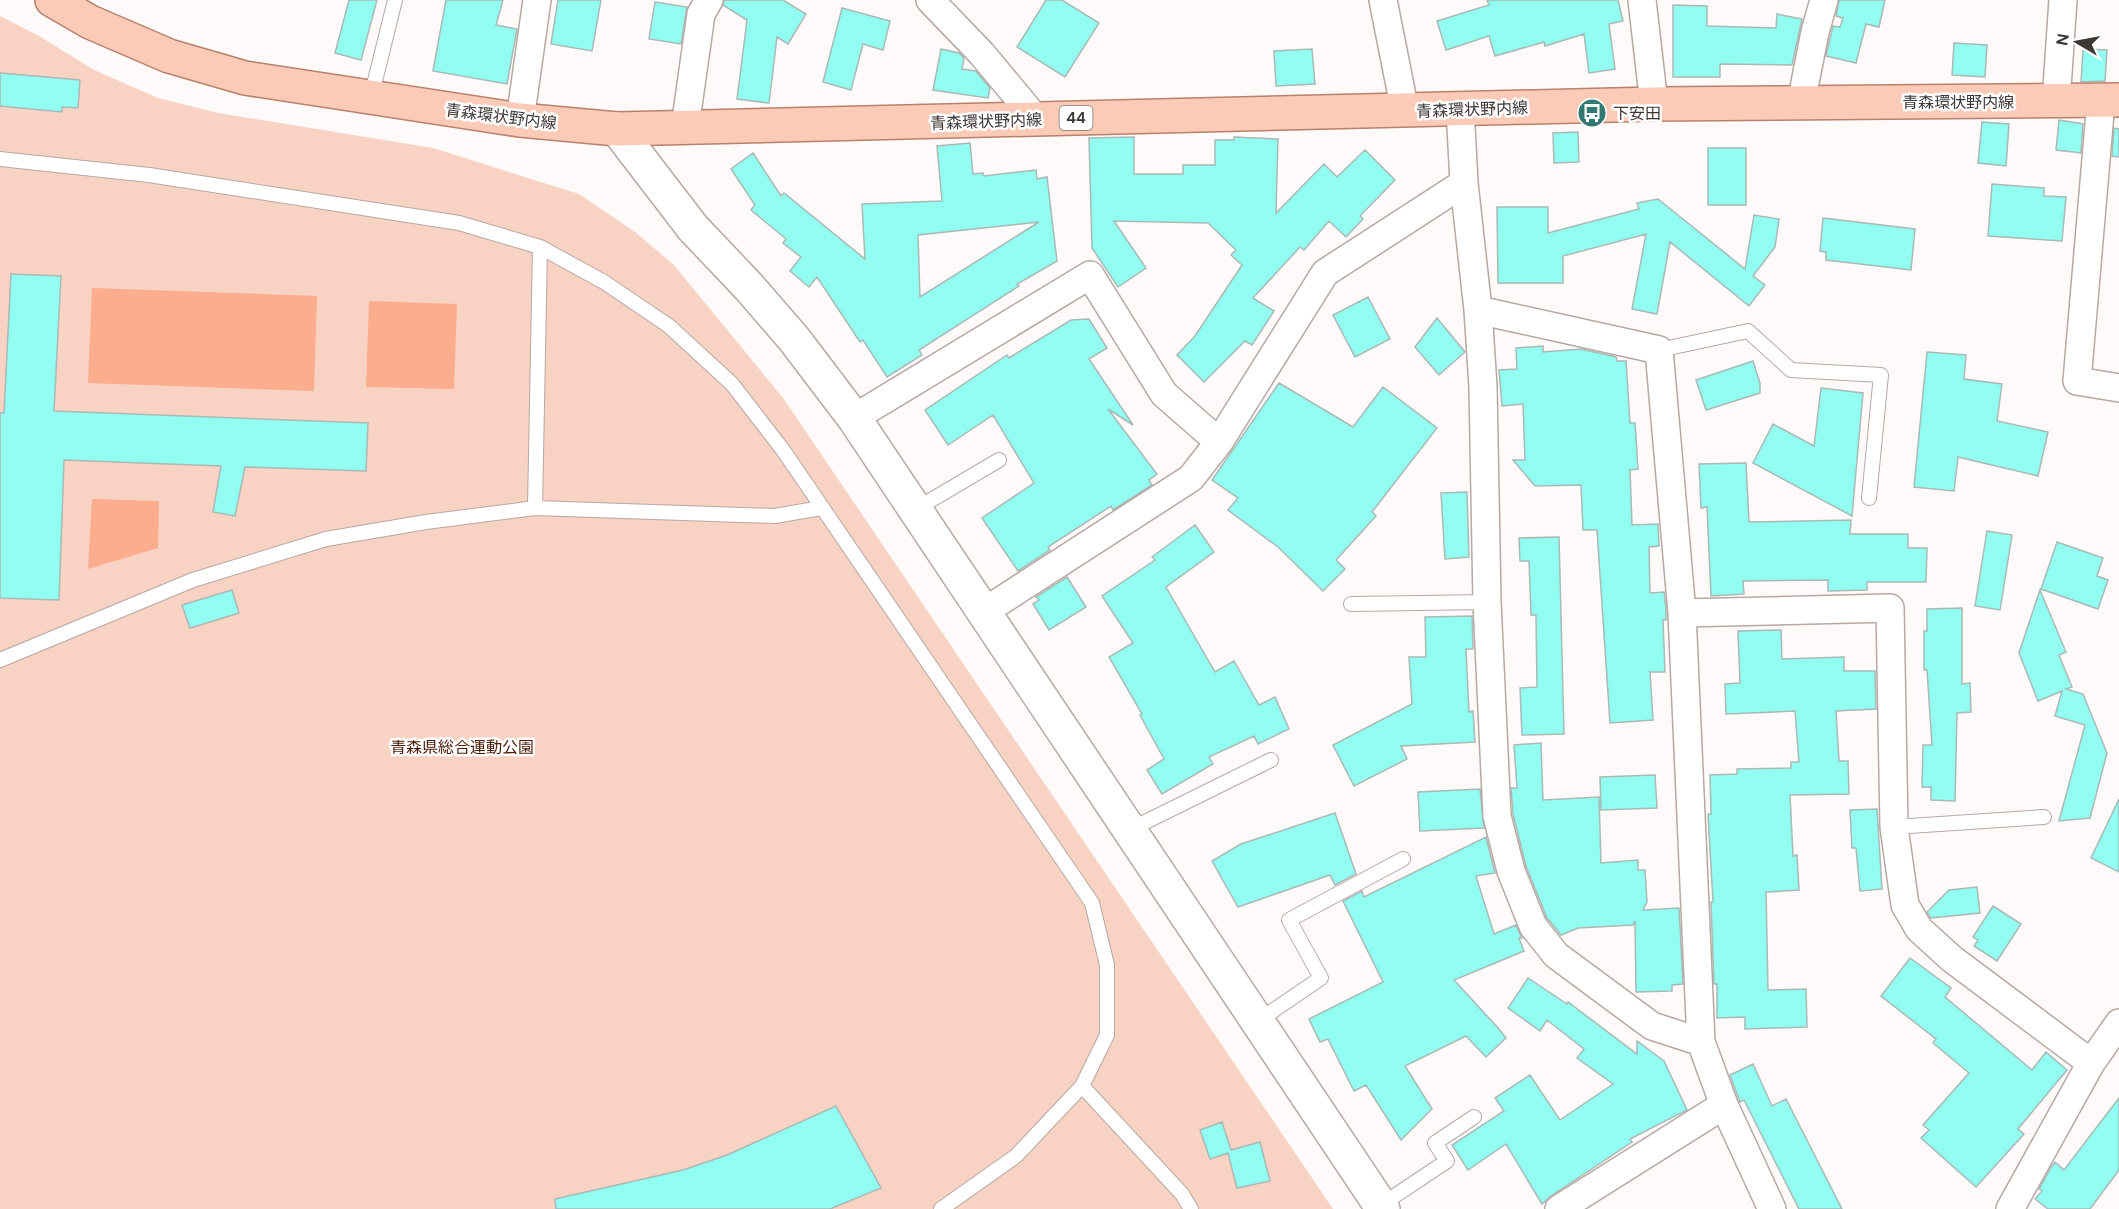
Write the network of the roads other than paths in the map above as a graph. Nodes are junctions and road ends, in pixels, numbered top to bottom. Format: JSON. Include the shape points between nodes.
{"nodes":[{"id":1,"x":52,"y":0,"type":"edge"},
{"id":2,"x":395,"y":0,"type":"edge"},
{"id":3,"x":537,"y":0,"type":"edge"},
{"id":4,"x":709,"y":0,"type":"edge"},
{"id":5,"x":930,"y":0,"type":"edge"},
{"id":6,"x":1383,"y":0,"type":"edge"},
{"id":7,"x":1642,"y":0,"type":"edge"},
{"id":8,"x":1824,"y":0,"type":"edge"},
{"id":9,"x":2062,"y":0,"type":"edge"},
{"id":10,"x":370,"y":99,"type":"junction"},
{"id":11,"x":2110,"y":101,"type":"edge"},
{"id":12,"x":2056,"y":102,"type":"junction"},
{"id":13,"x":1801,"y":103,"type":"junction"},
{"id":14,"x":1654,"y":104,"type":"junction"},
{"id":15,"x":1460,"y":108,"type":"junction"},
{"id":16,"x":1405,"y":111,"type":"junction"},
{"id":17,"x":1036,"y":119,"type":"junction"},
{"id":18,"x":520,"y":120,"type":"junction"},
{"id":19,"x":685,"y":127,"type":"junction"},
{"id":20,"x":617,"y":129,"type":"junction"},
{"id":21,"x":0,"y":159,"type":"edge"},
{"id":22,"x":1464,"y":183,"type":"junction"},
{"id":23,"x":540,"y":247,"type":"junction"},
{"id":24,"x":1478,"y":310,"type":"junction"},
{"id":25,"x":1659,"y":350,"type":"junction"},
{"id":26,"x":2119,"y":388,"type":"edge"},
{"id":27,"x":854,"y":418,"type":"junction"},
{"id":28,"x":1219,"y":442,"type":"junction"},
{"id":29,"x":999,"y":460,"type":"dead end"},
{"id":30,"x":1869,"y":498,"type":"dead end"},
{"id":31,"x":535,"y":508,"type":"junction"},
{"id":32,"x":821,"y":508,"type":"junction"},
{"id":33,"x":916,"y":509,"type":"junction"},
{"id":34,"x":1487,"y":602,"type":"junction"},
{"id":35,"x":1351,"y":604,"type":"dead end"},
{"id":36,"x":985,"y":611,"type":"junction"},
{"id":37,"x":1682,"y":613,"type":"junction"},
{"id":38,"x":0,"y":660,"type":"edge"},
{"id":39,"x":1271,"y":760,"type":"dead end"},
{"id":40,"x":2044,"y":817,"type":"dead end"},
{"id":41,"x":1894,"y":827,"type":"junction"},
{"id":42,"x":1129,"y":830,"type":"junction"},
{"id":43,"x":1402,"y":859,"type":"dead end"},
{"id":44,"x":1258,"y":1021,"type":"junction"},
{"id":45,"x":2119,"y":1023,"type":"edge"},
{"id":46,"x":1701,"y":1042,"type":"junction"},
{"id":47,"x":2091,"y":1062,"type":"junction"},
{"id":48,"x":1082,"y":1086,"type":"junction"},
{"id":49,"x":1724,"y":1105,"type":"junction"},
{"id":50,"x":1474,"y":1117,"type":"dead end"},
{"id":51,"x":1382,"y":1207,"type":"edge"},
{"id":52,"x":941,"y":1209,"type":"edge"},
{"id":53,"x":1191,"y":1209,"type":"edge"},
{"id":54,"x":1559,"y":1209,"type":"edge"},
{"id":55,"x":1772,"y":1209,"type":"edge"},
{"id":56,"x":2010,"y":1209,"type":"edge"}],
"edges":[{"from":1,"to":10,"type":"main road","name":"青森環状野内線","number":"44","via":[[90,22],[169,56],[245,78]]},
{"from":2,"to":10,"type":"lane"},
{"from":3,"to":18,"type":"street"},
{"from":4,"to":19,"type":"street","via":[[701,14]]},
{"from":5,"to":17,"type":"street"},
{"from":6,"to":16,"type":"street"},
{"from":7,"to":14,"type":"street"},
{"from":8,"to":13,"type":"street"},
{"from":9,"to":12,"type":"street"},
{"from":10,"to":18,"type":"main road","name":"青森環状野内線","number":"44"},
{"from":11,"to":12,"type":"main road","name":"青森環状野内線","number":"44"},
{"from":11,"to":26,"type":"street","via":[[2078,381]]},
{"from":12,"to":13,"type":"main road","name":"青森環状野内線","number":"44"},
{"from":13,"to":14,"type":"main road","name":"青森環状野内線","number":"44"},
{"from":14,"to":15,"type":"main road","name":"青森環状野内線","number":"44"},
{"from":15,"to":16,"type":"main road","name":"青森環状野内線","number":"44"},
{"from":15,"to":22,"type":"street"},
{"from":16,"to":17,"type":"main road","name":"青森環状野内線","number":"44"},
{"from":17,"to":19,"type":"main road","name":"青森環状野内線","number":"44"},
{"from":18,"to":20,"type":"main road","name":"青森環状野内線","number":"44"},
{"from":19,"to":20,"type":"main road","name":"青森環状野内線","number":"44"},
{"from":20,"to":27,"type":"street","via":[[693,228],[749,286]]},
{"from":21,"to":23,"type":"lane","via":[[149,175],[459,223]]},
{"from":22,"to":24,"type":"street"},
{"from":22,"to":28,"type":"street","via":[[1325,273]]},
{"from":23,"to":31,"type":"lane"},
{"from":23,"to":32,"type":"lane","via":[[604,282],[669,326],[732,384]]},
{"from":24,"to":25,"type":"street"},
{"from":24,"to":34,"type":"street"},
{"from":25,"to":30,"type":"lane","via":[[1748,332],[1791,370],[1881,375]]},
{"from":25,"to":37,"type":"street"},
{"from":27,"to":28,"type":"street","via":[[1090,275],[1164,394]]},
{"from":27,"to":33,"type":"street"},
{"from":28,"to":36,"type":"street","via":[[1191,478]]},
{"from":29,"to":33,"type":"lane"},
{"from":31,"to":32,"type":"lane","via":[[775,516]]},
{"from":31,"to":38,"type":"lane","via":[[326,539],[193,580]]},
{"from":32,"to":48,"type":"lane","via":[[1092,903],[1107,965],[1107,1035]]},
{"from":33,"to":36,"type":"street"},
{"from":34,"to":35,"type":"lane"},
{"from":34,"to":46,"type":"street","via":[[1497,816],[1511,871],[1533,926],[1556,955],[1652,1026]]},
{"from":36,"to":42,"type":"street"},
{"from":37,"to":41,"type":"street","via":[[1890,609]]},
{"from":37,"to":46,"type":"street"},
{"from":39,"to":42,"type":"lane"},
{"from":40,"to":41,"type":"lane"},
{"from":41,"to":47,"type":"street","via":[[1905,905],[1919,929],[1952,959]]},
{"from":42,"to":44,"type":"street"},
{"from":43,"to":44,"type":"lane","via":[[1289,920],[1321,978]]},
{"from":44,"to":51,"type":"street"},
{"from":45,"to":47,"type":"street"},
{"from":46,"to":49,"type":"street"},
{"from":47,"to":56,"type":"street"},
{"from":48,"to":52,"type":"lane","via":[[1016,1156]]},
{"from":48,"to":53,"type":"lane","via":[[1182,1194]]},
{"from":49,"to":54,"type":"street"},
{"from":49,"to":55,"type":"street"},
{"from":50,"to":51,"type":"lane","via":[[1435,1143],[1448,1161]]}]}
